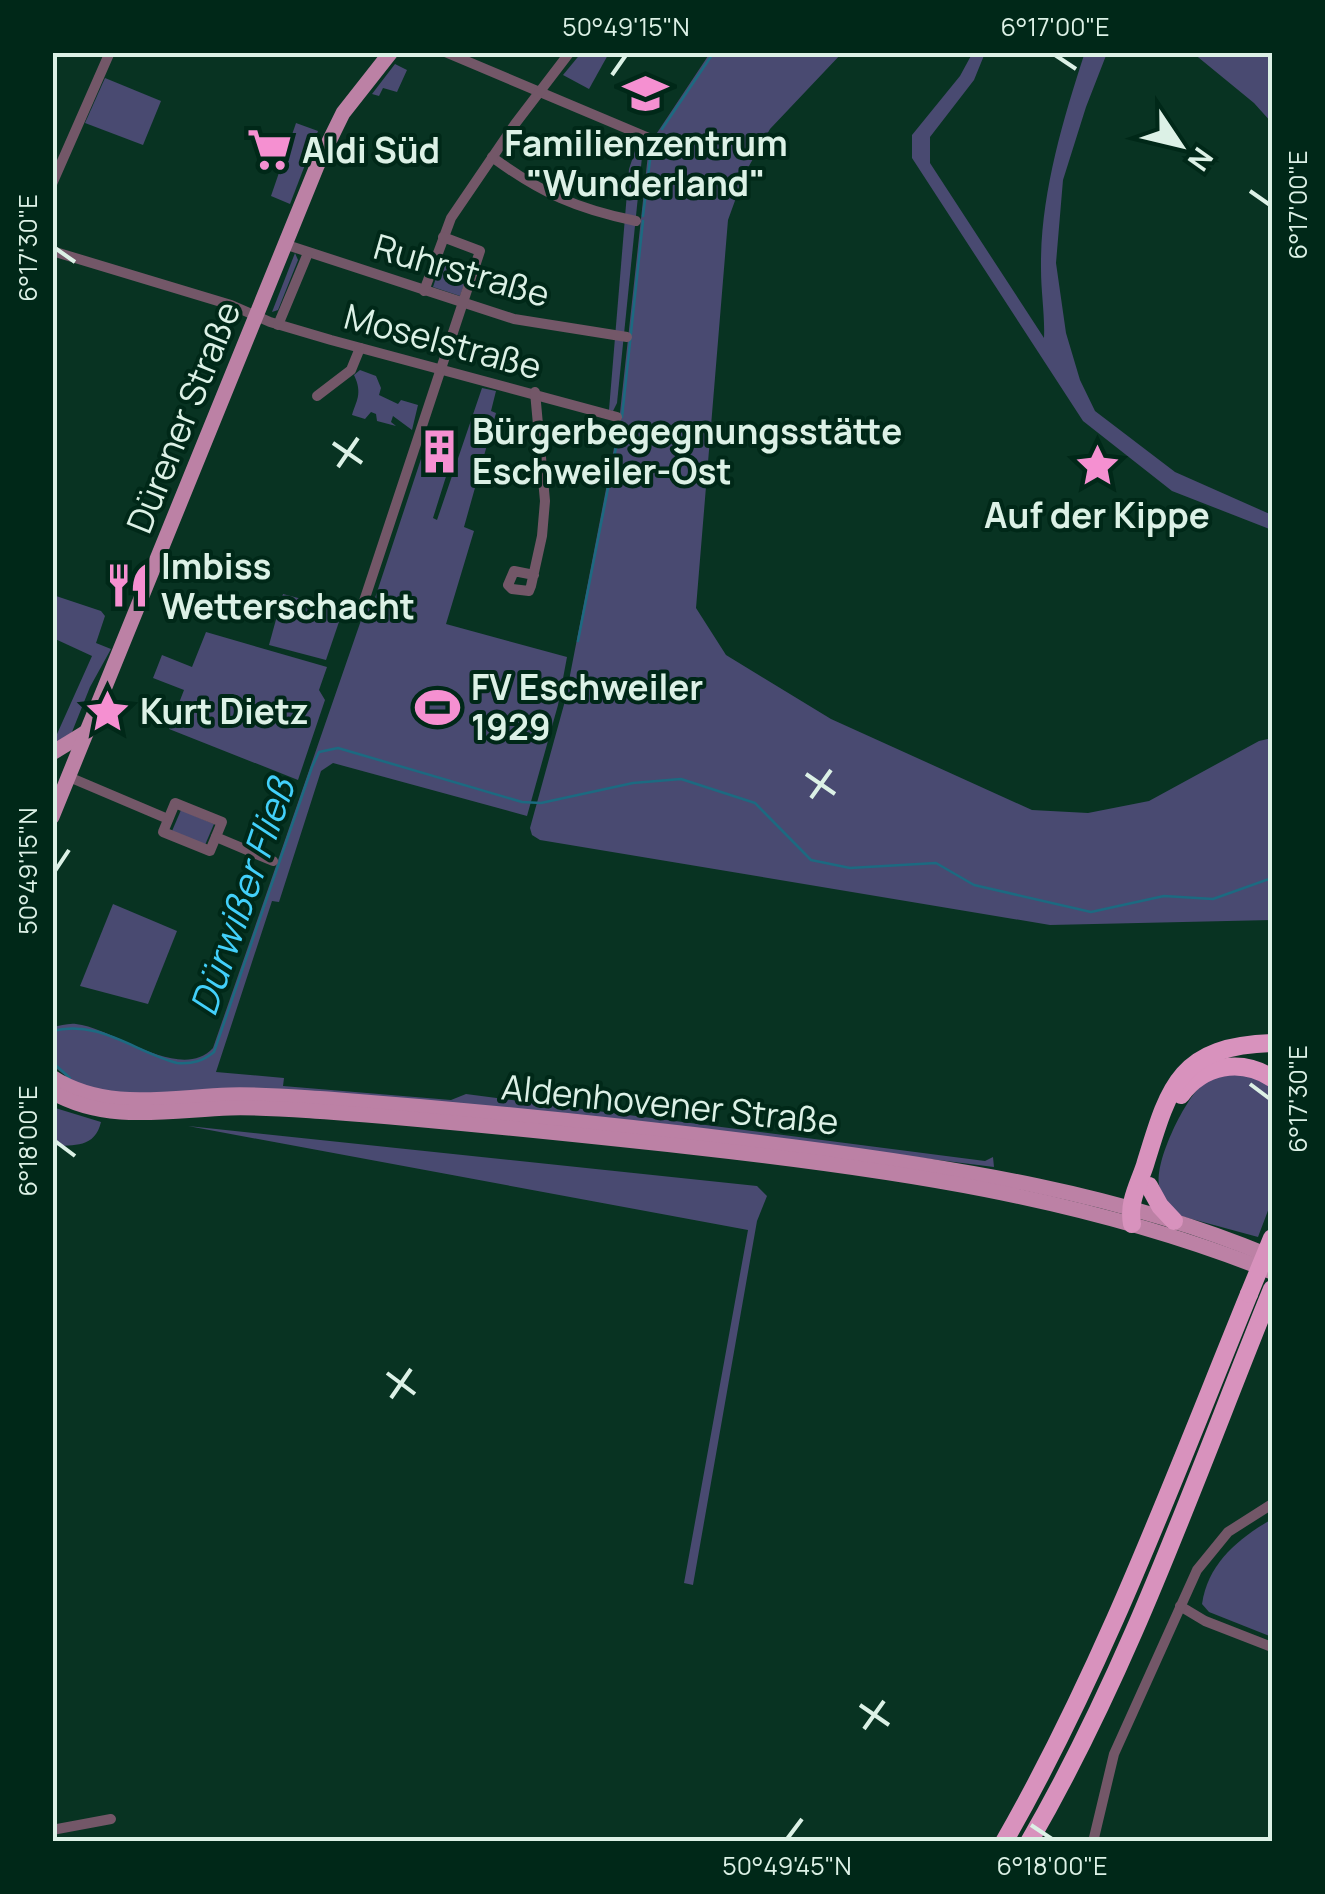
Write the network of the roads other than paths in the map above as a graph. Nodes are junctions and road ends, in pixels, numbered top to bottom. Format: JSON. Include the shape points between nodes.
{"nodes":[{"id":1,"x":110,"y":52,"type":"edge"},
{"id":2,"x":391,"y":52,"type":"edge"},
{"id":3,"x":446,"y":52,"type":"edge"},
{"id":4,"x":570,"y":52,"type":"edge"},
{"id":5,"x":540,"y":92,"type":"junction"},
{"id":6,"x":648,"y":138,"type":"dead end"},
{"id":7,"x":492,"y":157,"type":"junction"},
{"id":8,"x":52,"y":184,"type":"edge"},
{"id":9,"x":636,"y":221,"type":"dead end"},
{"id":10,"x":443,"y":237,"type":"junction"},
{"id":11,"x":284,"y":244,"type":"junction"},
{"id":12,"x":52,"y":251,"type":"edge"},
{"id":13,"x":308,"y":252,"type":"junction"},
{"id":14,"x":424,"y":291,"type":"junction"},
{"id":15,"x":461,"y":302,"type":"junction"},
{"id":16,"x":256,"y":316,"type":"junction"},
{"id":17,"x":278,"y":324,"type":"junction"},
{"id":18,"x":627,"y":336,"type":"dead end"},
{"id":19,"x":360,"y":348,"type":"junction"},
{"id":20,"x":438,"y":370,"type":"junction"},
{"id":21,"x":535,"y":392,"type":"junction"},
{"id":22,"x":316,"y":396,"type":"dead end"},
{"id":23,"x":617,"y":417,"type":"dead end"},
{"id":24,"x":534,"y":574,"type":"dead end"},
{"id":25,"x":364,"y":601,"type":"dead end"},
{"id":26,"x":88,"y":731,"type":"junction"},
{"id":27,"x":52,"y":753,"type":"edge"},
{"id":28,"x":69,"y":777,"type":"junction"},
{"id":29,"x":52,"y":817,"type":"edge"},
{"id":30,"x":168,"y":819,"type":"junction"},
{"id":31,"x":216,"y":837,"type":"junction"},
{"id":32,"x":273,"y":861,"type":"dead end"},
{"id":33,"x":1272,"y":1043,"type":"edge"},
{"id":34,"x":52,"y":1077,"type":"edge"},
{"id":35,"x":1272,"y":1078,"type":"edge"},
{"id":36,"x":52,"y":1092,"type":"edge"},
{"id":37,"x":1149,"y":1186,"type":"junction"},
{"id":38,"x":1134,"y":1214,"type":"junction"},
{"id":39,"x":1174,"y":1221,"type":"junction"},
{"id":40,"x":1272,"y":1238,"type":"edge"},
{"id":41,"x":1272,"y":1258,"type":"edge"},
{"id":42,"x":1272,"y":1272,"type":"edge"},
{"id":43,"x":1270,"y":1296,"type":"edge"},
{"id":44,"x":1272,"y":1504,"type":"edge"},
{"id":45,"x":1180,"y":1606,"type":"junction"},
{"id":46,"x":1272,"y":1647,"type":"edge"},
{"id":47,"x":110,"y":1820,"type":"dead end"},
{"id":48,"x":52,"y":1830,"type":"edge"},
{"id":49,"x":1004,"y":1842,"type":"edge"},
{"id":50,"x":1029,"y":1842,"type":"edge"},
{"id":51,"x":1093,"y":1842,"type":"edge"}],
"edges":[{"from":1,"to":8,"type":"street"},
{"from":2,"to":11,"type":"main road","name":"Dürener Straße","via":[[338,122]]},
{"from":3,"to":5,"type":"street"},
{"from":4,"to":5,"type":"street"},
{"from":5,"to":6,"type":"street"},
{"from":5,"to":7,"type":"street"},
{"from":7,"to":9,"type":"street","via":[[588,211]]},
{"from":7,"to":10,"type":"street"},
{"from":10,"to":14,"type":"street"},
{"from":10,"to":15,"type":"street","via":[[480,250]]},
{"from":11,"to":13,"type":"street","name":"Ruhrstraße"},
{"from":11,"to":16,"type":"main road","name":"Dürener Straße"},
{"from":12,"to":16,"type":"street","name":"Moselstraße"},
{"from":13,"to":14,"type":"street","name":"Ruhrstraße"},
{"from":13,"to":17,"type":"street","name":"Dürener Straße"},
{"from":14,"to":15,"type":"street","name":"Ruhrstraße"},
{"from":15,"to":18,"type":"street","name":"Ruhrstraße","via":[[514,319]]},
{"from":15,"to":20,"type":"street"},
{"from":16,"to":17,"type":"street","name":"Moselstraße"},
{"from":16,"to":26,"type":"main road","name":"Dürener Straße"},
{"from":17,"to":19,"type":"street","name":"Moselstraße"},
{"from":19,"to":20,"type":"street","name":"Moselstraße"},
{"from":19,"to":22,"type":"street","via":[[351,370]]},
{"from":20,"to":21,"type":"street","name":"Moselstraße"},
{"from":20,"to":25,"type":"street"},
{"from":21,"to":23,"type":"street","name":"Moselstraße"},
{"from":21,"to":24,"type":"street","via":[[545,501]]},
{"from":26,"to":27,"type":"main road"},
{"from":26,"to":28,"type":"main road","name":"Dürener Straße"},
{"from":28,"to":29,"type":"main road","name":"Dürener Straße"},
{"from":28,"to":30,"type":"street"},
{"from":30,"to":31,"type":"street","via":[[163,832],[210,851]]},
{"from":30,"to":31,"type":"street","via":[[175,803],[222,822]]},
{"from":31,"to":32,"type":"street"},
{"from":33,"to":38,"type":"highway","via":[[1220,1050],[1180,1077],[1160,1112]]},
{"from":34,"to":38,"type":"main road","name":"Aldenhovener Straße","via":[[104,1099],[307,1098],[666,1130],[946,1166]]},
{"from":35,"to":37,"type":"highway","via":[[1231,1066],[1192,1082],[1172,1110]]},
{"from":36,"to":38,"type":"main road","name":"Aldenhovener Straße","via":[[102,1112],[328,1112],[838,1163]]},
{"from":37,"to":38,"type":"highway"},
{"from":37,"to":39,"type":"highway"},
{"from":38,"to":39,"type":"main road","name":"Aldenhovener Straße"},
{"from":38,"to":42,"type":"main road","name":"Aldenhovener Straße"},
{"from":39,"to":41,"type":"main road","name":"Aldenhovener Straße"},
{"from":40,"to":49,"type":"highway","bridge":true,"via":[[1136,1577]]},
{"from":43,"to":50,"type":"highway","via":[[1155,1588]]},
{"from":44,"to":45,"type":"street","via":[[1215,1544]]},
{"from":45,"to":46,"type":"street"},
{"from":45,"to":51,"type":"street","via":[[1114,1754]]},
{"from":47,"to":48,"type":"street"}]}
